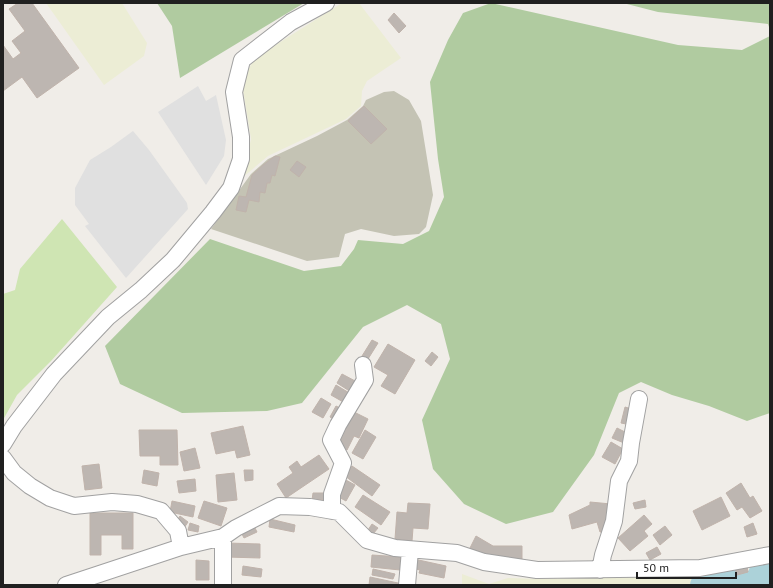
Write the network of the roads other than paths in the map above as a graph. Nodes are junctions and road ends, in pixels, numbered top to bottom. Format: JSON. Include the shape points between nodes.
{"nodes":[{"id":1,"x":326,"y":3,"type":"edge"},
{"id":2,"x":363,"y":365,"type":"dead end"},
{"id":3,"x":639,"y":399,"type":"dead end"},
{"id":4,"x":3,"y":444,"type":"edge"},
{"id":5,"x":3,"y":458,"type":"edge"},
{"id":6,"x":332,"y":511,"type":"junction"},
{"id":7,"x":223,"y":537,"type":"junction"},
{"id":8,"x":181,"y":547,"type":"junction"},
{"id":9,"x":410,"y":550,"type":"junction"},
{"id":10,"x":770,"y":554,"type":"edge"},
{"id":11,"x":600,"y":570,"type":"junction"},
{"id":12,"x":66,"y":585,"type":"edge"},
{"id":13,"x":223,"y":585,"type":"edge"},
{"id":14,"x":407,"y":585,"type":"edge"}],
"edges":[{"from":1,"to":4,"type":"street","via":[[291,22],[242,60],[234,92],[241,137],[241,159],[231,188],[173,260],[108,317],[54,374]]},
{"from":2,"to":6,"type":"street","via":[[365,380],[331,440],[343,463],[332,494]]},
{"from":3,"to":11,"type":"street","via":[[629,461],[619,481],[614,521]]},
{"from":5,"to":8,"type":"street","via":[[14,473],[50,498],[74,506],[112,502],[137,504],[161,511],[178,531]]},
{"from":6,"to":7,"type":"street","via":[[279,506]]},
{"from":6,"to":9,"type":"street","via":[[338,512],[367,540]]},
{"from":7,"to":8,"type":"street"},
{"from":7,"to":13,"type":"street"},
{"from":8,"to":12,"type":"street"},
{"from":9,"to":11,"type":"street","via":[[457,553],[484,562],[537,570]]},
{"from":9,"to":14,"type":"street"},
{"from":10,"to":11,"type":"street","via":[[700,568]]}]}
